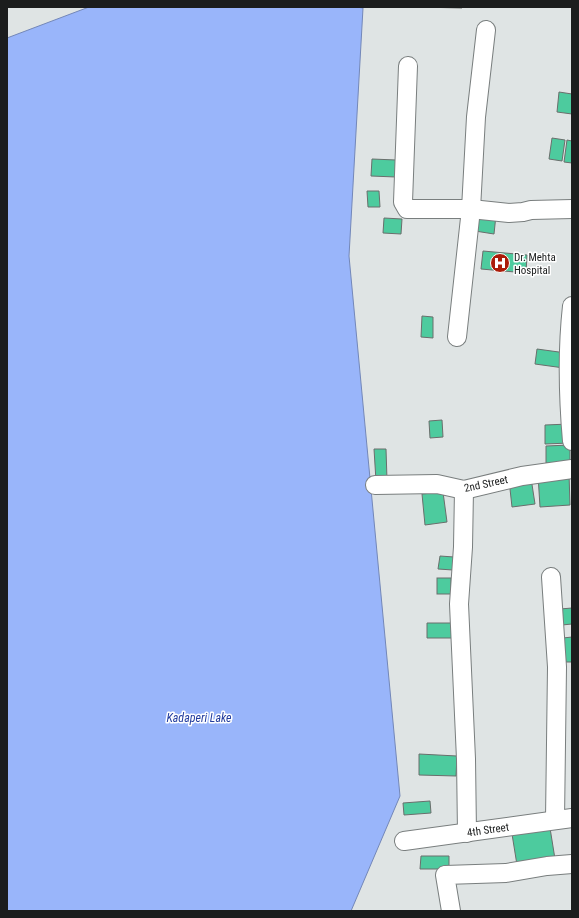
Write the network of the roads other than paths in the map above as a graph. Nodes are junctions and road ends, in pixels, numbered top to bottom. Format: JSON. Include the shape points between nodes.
{"nodes":[{"id":1,"x":486,"y":30,"type":"dead end"},
{"id":2,"x":408,"y":66,"type":"dead end"},
{"id":3,"x":471,"y":209,"type":"junction"},
{"id":4,"x":572,"y":209,"type":"edge"},
{"id":5,"x":572,"y":306,"type":"edge"},
{"id":6,"x":457,"y":337,"type":"dead end"},
{"id":7,"x":572,"y":441,"type":"edge"},
{"id":8,"x":572,"y":469,"type":"edge"},
{"id":9,"x":376,"y":485,"type":"dead end"},
{"id":10,"x":464,"y":490,"type":"junction"},
{"id":11,"x":550,"y":577,"type":"dead end"},
{"id":12,"x":564,"y":819,"type":"edge"},
{"id":13,"x":467,"y":833,"type":"junction"},
{"id":14,"x":404,"y":841,"type":"dead end"},
{"id":15,"x":572,"y":864,"type":"edge"},
{"id":16,"x":451,"y":911,"type":"edge"}],
"edges":[{"from":1,"to":3,"type":"street","via":[[476,117]]},
{"from":2,"to":3,"type":"street","via":[[403,202],[407,209]]},
{"from":3,"to":4,"type":"street","via":[[509,213]]},
{"from":3,"to":6,"type":"street"},
{"from":5,"to":7,"type":"street","via":[[568,394]]},
{"from":8,"to":10,"type":"street","name":"2nd Street","via":[[522,476]]},
{"from":9,"to":10,"type":"street","name":"2nd Street","via":[[437,484]]},
{"from":10,"to":13,"type":"street","via":[[459,604]]},
{"from":11,"to":12,"type":"street"},
{"from":12,"to":13,"type":"street","name":"4th Street"},
{"from":13,"to":14,"type":"street","name":"4th Street"},
{"from":15,"to":16,"type":"street","via":[[506,873],[445,875]]}]}
